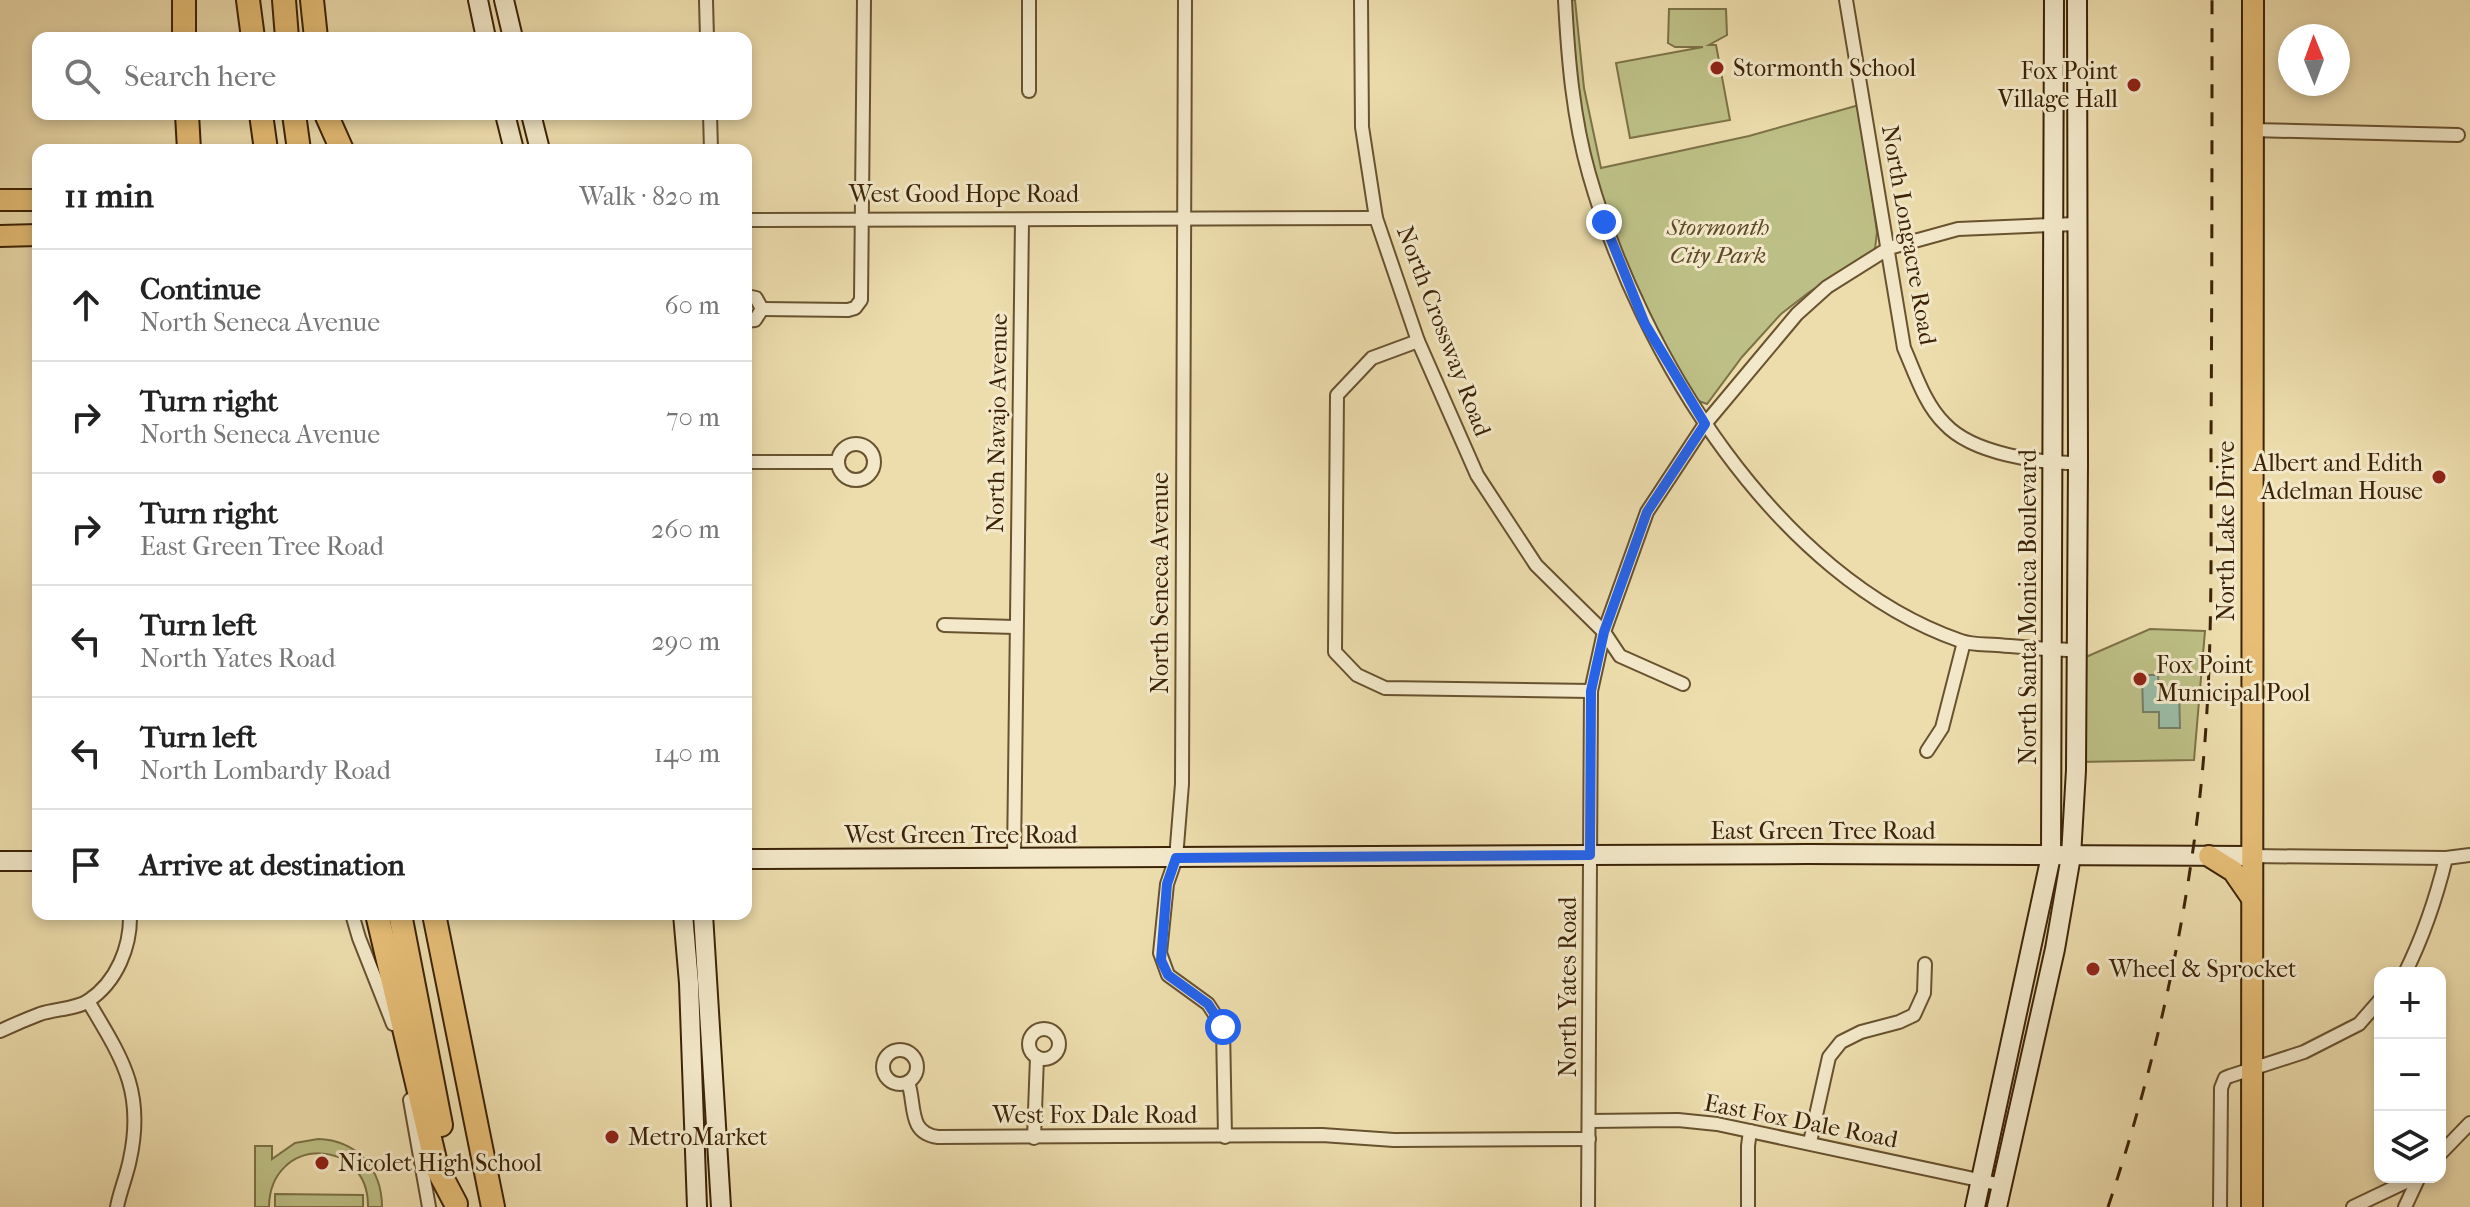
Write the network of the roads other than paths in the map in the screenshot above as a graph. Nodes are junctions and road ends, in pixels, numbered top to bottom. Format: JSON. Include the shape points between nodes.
{"nodes":[{"id":1,"x":184,"y":0,"type":"edge"},
{"id":2,"x":248,"y":0,"type":"edge"},
{"id":3,"x":284,"y":0,"type":"edge"},
{"id":4,"x":312,"y":0,"type":"edge"},
{"id":5,"x":478,"y":0,"type":"edge"},
{"id":6,"x":504,"y":0,"type":"edge"},
{"id":7,"x":706,"y":0,"type":"edge"},
{"id":8,"x":864,"y":0,"type":"edge"},
{"id":9,"x":1029,"y":0,"type":"edge"},
{"id":10,"x":1185,"y":0,"type":"edge"},
{"id":11,"x":1361,"y":0,"type":"edge"},
{"id":12,"x":1565,"y":0,"type":"edge"},
{"id":13,"x":1846,"y":0,"type":"edge"},
{"id":14,"x":2054,"y":0,"type":"edge"},
{"id":15,"x":2077,"y":0,"type":"edge"},
{"id":16,"x":2253,"y":0,"type":"edge"},
{"id":17,"x":184,"y":32,"type":"edge"},
{"id":18,"x":252,"y":32,"type":"edge"},
{"id":19,"x":287,"y":32,"type":"edge"},
{"id":20,"x":315,"y":32,"type":"edge"},
{"id":21,"x":485,"y":32,"type":"edge"},
{"id":22,"x":512,"y":32,"type":"edge"},
{"id":23,"x":707,"y":32,"type":"edge"},
{"id":24,"x":1029,"y":91,"type":"dead end"},
{"id":25,"x":187,"y":120,"type":"edge"},
{"id":26,"x":262,"y":120,"type":"edge"},
{"id":27,"x":295,"y":120,"type":"edge"},
{"id":28,"x":326,"y":120,"type":"edge"},
{"id":29,"x":328,"y":120,"type":"edge"},
{"id":30,"x":511,"y":120,"type":"edge"},
{"id":31,"x":532,"y":120,"type":"edge"},
{"id":32,"x":710,"y":120,"type":"edge"},
{"id":33,"x":2252,"y":130,"type":"junction"},
{"id":34,"x":2458,"y":135,"type":"dead end"},
{"id":35,"x":186,"y":144,"type":"edge"},
{"id":36,"x":265,"y":144,"type":"edge"},
{"id":37,"x":298,"y":144,"type":"edge"},
{"id":38,"x":328,"y":144,"type":"edge"},
{"id":39,"x":339,"y":144,"type":"edge"},
{"id":40,"x":513,"y":144,"type":"edge"},
{"id":41,"x":538,"y":144,"type":"edge"},
{"id":42,"x":711,"y":144,"type":"edge"},
{"id":43,"x":0,"y":200,"type":"edge"},
{"id":44,"x":32,"y":200,"type":"edge"},
{"id":45,"x":1183,"y":218,"type":"junction"},
{"id":46,"x":1376,"y":218,"type":"junction"},
{"id":47,"x":752,"y":220,"type":"edge"},
{"id":48,"x":863,"y":220,"type":"junction"},
{"id":49,"x":1022,"y":220,"type":"junction"},
{"id":50,"x":2076,"y":224,"type":"junction"},
{"id":51,"x":2053,"y":225,"type":"junction"},
{"id":52,"x":32,"y":235,"type":"edge"},
{"id":53,"x":0,"y":236,"type":"edge"},
{"id":54,"x":1889,"y":248,"type":"junction"},
{"id":55,"x":752,"y":297,"type":"edge"},
{"id":56,"x":762,"y":309,"type":"junction"},
{"id":57,"x":752,"y":320,"type":"edge"},
{"id":58,"x":2053,"y":321,"type":"junction"},
{"id":59,"x":2077,"y":322,"type":"junction"},
{"id":60,"x":1418,"y":341,"type":"junction"},
{"id":61,"x":1705,"y":424,"type":"junction"},
{"id":62,"x":752,"y":462,"type":"edge"},
{"id":63,"x":837,"y":462,"type":"dead end"},
{"id":64,"x":2052,"y":463,"type":"junction"},
{"id":65,"x":2078,"y":463,"type":"junction"},
{"id":66,"x":944,"y":625,"type":"dead end"},
{"id":67,"x":1015,"y":627,"type":"junction"},
{"id":68,"x":1604,"y":632,"type":"junction"},
{"id":69,"x":1964,"y":642,"type":"junction"},
{"id":70,"x":2052,"y":650,"type":"junction"},
{"id":71,"x":2076,"y":650,"type":"junction"},
{"id":72,"x":1683,"y":684,"type":"dead end"},
{"id":73,"x":1591,"y":691,"type":"junction"},
{"id":74,"x":1927,"y":751,"type":"dead end"},
{"id":75,"x":2076,"y":770,"type":"junction"},
{"id":76,"x":2051,"y":771,"type":"junction"},
{"id":77,"x":1590,"y":855,"type":"junction"},
{"id":78,"x":2470,"y":855,"type":"edge"},
{"id":79,"x":2051,"y":856,"type":"junction"},
{"id":80,"x":2071,"y":856,"type":"junction"},
{"id":81,"x":2209,"y":856,"type":"junction"},
{"id":82,"x":2251,"y":856,"type":"junction"},
{"id":83,"x":1014,"y":858,"type":"junction"},
{"id":84,"x":1176,"y":858,"type":"junction"},
{"id":85,"x":2446,"y":858,"type":"junction"},
{"id":86,"x":752,"y":859,"type":"edge"},
{"id":87,"x":0,"y":861,"type":"edge"},
{"id":88,"x":32,"y":861,"type":"edge"},
{"id":89,"x":2252,"y":899,"type":"junction"},
{"id":90,"x":130,"y":920,"type":"edge"},
{"id":91,"x":354,"y":920,"type":"edge"},
{"id":92,"x":378,"y":920,"type":"edge"},
{"id":93,"x":401,"y":920,"type":"edge"},
{"id":94,"x":435,"y":920,"type":"edge"},
{"id":95,"x":450,"y":920,"type":"edge"},
{"id":96,"x":683,"y":920,"type":"edge"},
{"id":97,"x":703,"y":920,"type":"edge"},
{"id":98,"x":1925,"y":964,"type":"dead end"},
{"id":99,"x":2408,"y":967,"type":"edge"},
{"id":100,"x":88,"y":1001,"type":"junction"},
{"id":101,"x":2374,"y":1007,"type":"edge"},
{"id":102,"x":0,"y":1031,"type":"edge"},
{"id":103,"x":1037,"y":1057,"type":"dead end"},
{"id":104,"x":2252,"y":1067,"type":"junction"},
{"id":105,"x":908,"y":1082,"type":"dead end"},
{"id":106,"x":1589,"y":1121,"type":"junction"},
{"id":107,"x":2470,"y":1123,"type":"edge"},
{"id":108,"x":1750,"y":1131,"type":"junction"},
{"id":109,"x":1225,"y":1137,"type":"junction"},
{"id":110,"x":1034,"y":1138,"type":"junction"},
{"id":111,"x":1589,"y":1139,"type":"junction"},
{"id":112,"x":1810,"y":1142,"type":"junction"},
{"id":113,"x":481,"y":1146,"type":"junction"},
{"id":114,"x":2446,"y":1148,"type":"edge"},
{"id":115,"x":1981,"y":1181,"type":"junction"},
{"id":116,"x":2405,"y":1183,"type":"edge"},
{"id":117,"x":2415,"y":1183,"type":"edge"},
{"id":118,"x":2002,"y":1185,"type":"junction"},
{"id":119,"x":457,"y":1206,"type":"edge"},
{"id":120,"x":117,"y":1207,"type":"edge"},
{"id":121,"x":429,"y":1207,"type":"edge"},
{"id":122,"x":493,"y":1207,"type":"edge"},
{"id":123,"x":697,"y":1207,"type":"edge"},
{"id":124,"x":721,"y":1207,"type":"edge"},
{"id":125,"x":1588,"y":1207,"type":"edge"},
{"id":126,"x":1748,"y":1207,"type":"edge"},
{"id":127,"x":1975,"y":1207,"type":"edge"},
{"id":128,"x":1997,"y":1207,"type":"edge"},
{"id":129,"x":2220,"y":1207,"type":"edge"},
{"id":130,"x":2252,"y":1207,"type":"edge"},
{"id":131,"x":2353,"y":1207,"type":"edge"},
{"id":132,"x":2405,"y":1207,"type":"edge"}],
"edges":[{"from":1,"to":17,"type":"highway"},
{"from":2,"to":18,"type":"highway"},
{"from":3,"to":19,"type":"highway"},
{"from":4,"to":20,"type":"highway"},
{"from":5,"to":21,"type":"street"},
{"from":6,"to":22,"type":"street"},
{"from":7,"to":23,"type":"street"},
{"from":8,"to":48,"type":"street"},
{"from":9,"to":24,"type":"street"},
{"from":10,"to":45,"type":"street","name":"North Seneca Avenue"},
{"from":11,"to":46,"type":"street","name":"North Crossway Road","via":[[1362,127]]},
{"from":12,"to":61,"type":"street","via":[[1571,80],[1588,171],[1604,222],[1645,324]]},
{"from":13,"to":54,"type":"street","name":"North Longacre Road"},
{"from":14,"to":51,"type":"street","name":"North Santa Monica Boulevard"},
{"from":15,"to":50,"type":"street","name":"North Santa Monica Boulevard"},
{"from":16,"to":33,"type":"main road","name":"North Lake Drive"},
{"from":25,"to":35,"type":"highway"},
{"from":26,"to":36,"type":"highway"},
{"from":27,"to":37,"type":"highway"},
{"from":28,"to":38,"type":"highway"},
{"from":29,"to":39,"type":"highway"},
{"from":30,"to":40,"type":"street"},
{"from":31,"to":41,"type":"street"},
{"from":32,"to":42,"type":"street"},
{"from":33,"to":34,"type":"street"},
{"from":33,"to":82,"type":"main road","name":"North Lake Drive"},
{"from":43,"to":44,"type":"main road"},
{"from":45,"to":46,"type":"street","name":"West Good Hope Road"},
{"from":45,"to":49,"type":"street","name":"West Good Hope Road"},
{"from":45,"to":84,"type":"street","name":"North Seneca Avenue","via":[[1182,768]]},
{"from":46,"to":60,"type":"street","name":"North Crossway Road"},
{"from":47,"to":48,"type":"street","name":"West Good Hope Road"},
{"from":48,"to":49,"type":"street","name":"West Good Hope Road"},
{"from":48,"to":56,"type":"street","via":[[859,305],[848,310]]},
{"from":49,"to":67,"type":"street","name":"North Navajo Avenue"},
{"from":50,"to":51,"type":"street","name":"North Yates Road"},
{"from":50,"to":59,"type":"street","name":"North Santa Monica Boulevard"},
{"from":51,"to":54,"type":"street","name":"North Yates Road","via":[[1958,229]]},
{"from":51,"to":58,"type":"street","name":"North Santa Monica Boulevard"},
{"from":52,"to":53,"type":"main road"},
{"from":54,"to":61,"type":"street","name":"North Yates Road","via":[[1827,287],[1797,314]]},
{"from":54,"to":64,"type":"street","name":"North Longacre Road","via":[[1904,348],[1945,425],[1979,445]]},
{"from":55,"to":56,"type":"street"},
{"from":56,"to":57,"type":"street"},
{"from":58,"to":59,"type":"street"},
{"from":58,"to":64,"type":"street","name":"North Santa Monica Boulevard"},
{"from":59,"to":65,"type":"street","name":"North Santa Monica Boulevard"},
{"from":60,"to":68,"type":"street","name":"North Crossway Road","via":[[1477,475],[1536,565]]},
{"from":60,"to":73,"type":"street","via":[[1372,358],[1337,395],[1335,652],[1357,675],[1385,688]]},
{"from":61,"to":68,"type":"street","name":"North Yates Road","via":[[1647,512]]},
{"from":61,"to":69,"type":"street","via":[[1750,484],[1826,562],[1897,614]]},
{"from":62,"to":63,"type":"street"},
{"from":64,"to":65,"type":"street","name":"North Longacre Road"},
{"from":64,"to":70,"type":"street","name":"North Santa Monica Boulevard"},
{"from":65,"to":71,"type":"street","name":"North Santa Monica Boulevard"},
{"from":66,"to":67,"type":"street"},
{"from":67,"to":83,"type":"street","name":"North Navajo Avenue"},
{"from":68,"to":72,"type":"street","name":"North Crossway Road","via":[[1620,656]]},
{"from":68,"to":73,"type":"street","name":"North Yates Road"},
{"from":69,"to":70,"type":"street"},
{"from":69,"to":74,"type":"street","via":[[1942,728]]},
{"from":70,"to":71,"type":"street"},
{"from":70,"to":76,"type":"street","name":"North Santa Monica Boulevard"},
{"from":71,"to":75,"type":"street","name":"North Santa Monica Boulevard"},
{"from":73,"to":77,"type":"street","name":"North Yates Road"},
{"from":75,"to":76,"type":"street"},
{"from":75,"to":80,"type":"street","name":"North Santa Monica Boulevard"},
{"from":76,"to":79,"type":"street","name":"North Santa Monica Boulevard"},
{"from":77,"to":79,"type":"street","name":"East Green Tree Road"},
{"from":77,"to":84,"type":"street","name":"East Green Tree Road"},
{"from":77,"to":106,"type":"street","name":"North Yates Road"},
{"from":78,"to":85,"type":"street","name":"East Green Tree Road"},
{"from":79,"to":80,"type":"street","name":"East Green Tree Road"},
{"from":79,"to":115,"type":"street","name":"North Santa Monica Boulevard"},
{"from":80,"to":81,"type":"street","name":"East Green Tree Road"},
{"from":80,"to":118,"type":"street","name":"North Santa Monica Boulevard"},
{"from":81,"to":82,"type":"street","name":"East Green Tree Road"},
{"from":81,"to":89,"type":"main road","via":[[2233,871]]},
{"from":82,"to":85,"type":"street","name":"East Green Tree Road"},
{"from":82,"to":89,"type":"main road","name":"North Lake Drive"},
{"from":83,"to":84,"type":"street","name":"West Green Tree Road"},
{"from":83,"to":86,"type":"street","name":"West Green Tree Road"},
{"from":84,"to":109,"type":"street","name":"North Seneca Avenue","via":[[1167,884],[1161,960],[1168,975],[1208,1004],[1223,1027]]},
{"from":85,"to":99,"type":"street","via":[[2428,926]]},
{"from":87,"to":88,"type":"street"},
{"from":89,"to":104,"type":"main road","name":"North Lake Drive"},
{"from":90,"to":100,"type":"street","via":[[126,950],[115,974]]},
{"from":91,"to":121,"type":"street","via":[[396,1033]]},
{"from":92,"to":119,"type":"highway","via":[[437,1168]]},
{"from":93,"to":119,"type":"highway"},
{"from":94,"to":113,"type":"highway"},
{"from":95,"to":113,"type":"highway","via":[[479,1090]]},
{"from":96,"to":123,"type":"street"},
{"from":97,"to":124,"type":"street"},
{"from":98,"to":112,"type":"street","via":[[1924,993],[1914,1015],[1861,1032],[1841,1042],[1829,1057]]},
{"from":100,"to":102,"type":"street"},
{"from":100,"to":120,"type":"street","via":[[130,1082],[135,1123]]},
{"from":101,"to":104,"type":"street","via":[[2359,1024],[2304,1052]]},
{"from":103,"to":110,"type":"street"},
{"from":104,"to":129,"type":"street","via":[[2225,1078],[2221,1088]]},
{"from":104,"to":130,"type":"main road","name":"North Lake Drive"},
{"from":105,"to":110,"type":"street","name":"West Fox Dale Road","via":[[913,1116],[925,1134]]},
{"from":106,"to":108,"type":"street","name":"East Fox Dale Road","via":[[1678,1120]]},
{"from":106,"to":111,"type":"street","name":"North Yates Road"},
{"from":107,"to":114,"type":"street"},
{"from":108,"to":112,"type":"street","name":"East Fox Dale Road"},
{"from":108,"to":126,"type":"street"},
{"from":109,"to":110,"type":"street","name":"West Fox Dale Road"},
{"from":109,"to":111,"type":"street","name":"West Fox Dale Road"},
{"from":111,"to":125,"type":"street","name":"North Yates Road"},
{"from":112,"to":115,"type":"street","name":"East Fox Dale Road"},
{"from":113,"to":122,"type":"highway"},
{"from":115,"to":118,"type":"street","name":"East Fox Dale Road"},
{"from":115,"to":127,"type":"street","name":"North Santa Monica Boulevard"},
{"from":116,"to":131,"type":"street"},
{"from":117,"to":132,"type":"street"},
{"from":118,"to":128,"type":"street","name":"North Santa Monica Boulevard"}]}
